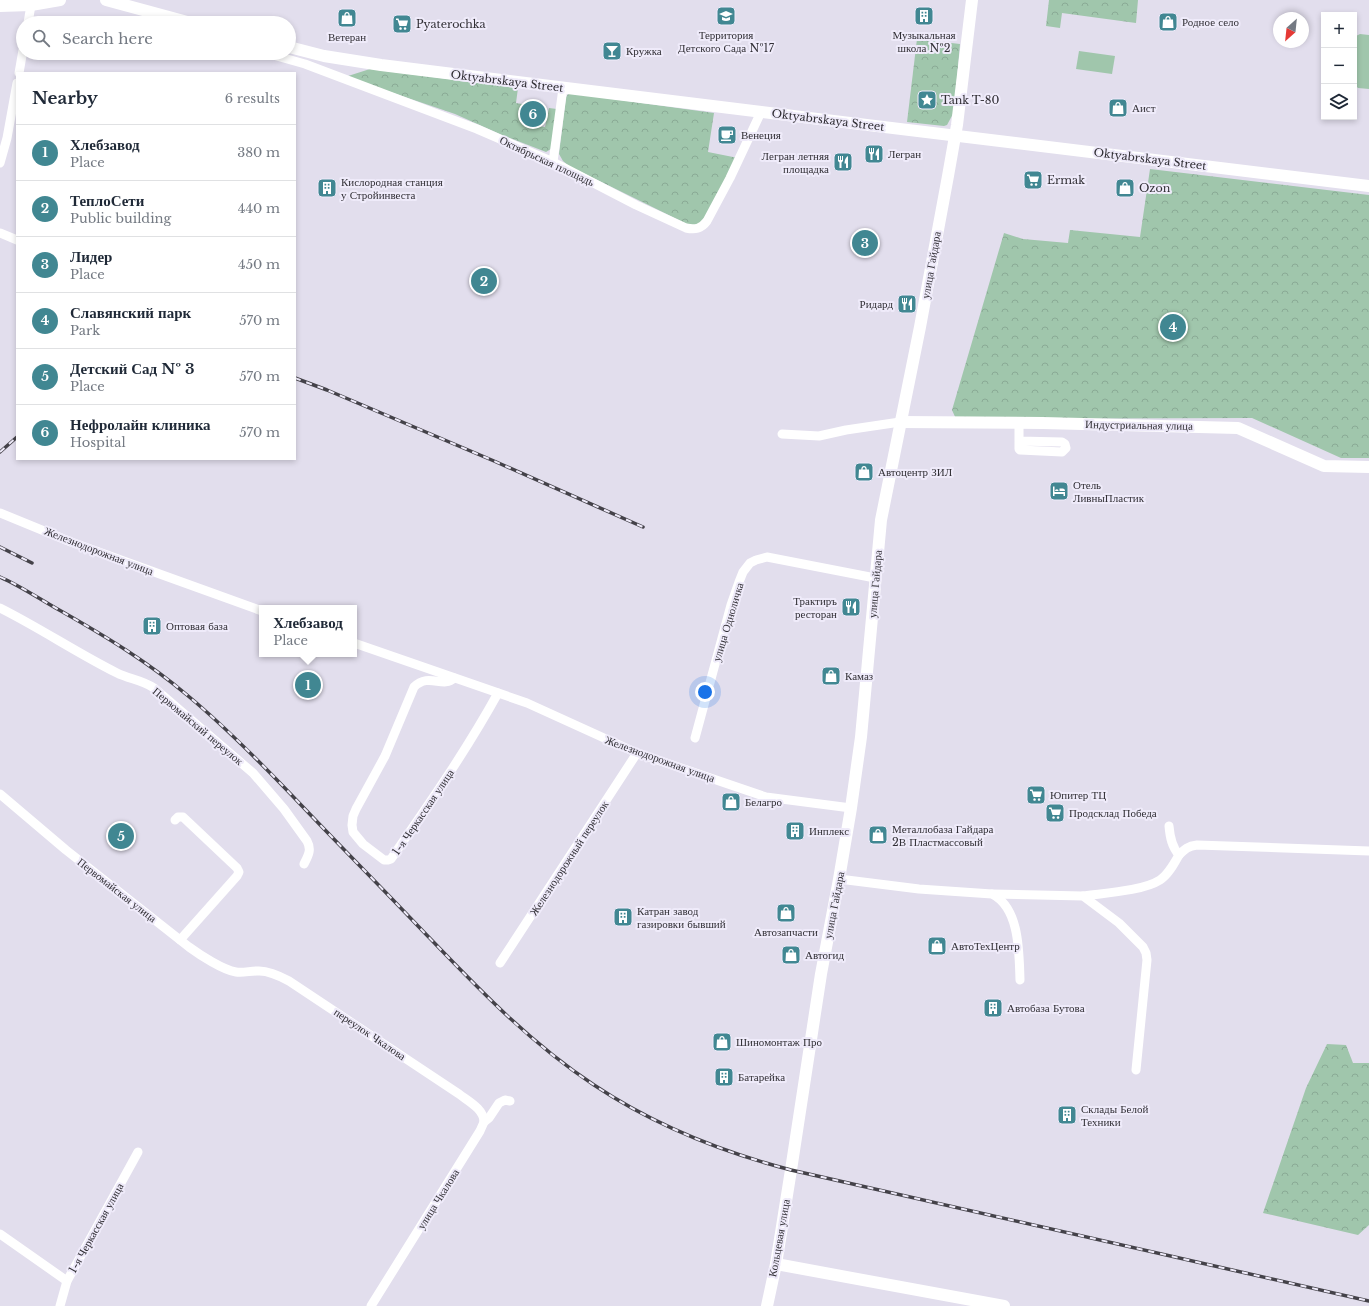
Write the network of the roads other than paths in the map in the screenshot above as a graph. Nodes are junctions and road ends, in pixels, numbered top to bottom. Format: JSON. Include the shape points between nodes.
{"nodes":[{"id":1,"x":60,"y":0,"type":"edge"},
{"id":2,"x":106,"y":0,"type":"edge"},
{"id":3,"x":972,"y":0,"type":"edge"},
{"id":4,"x":126,"y":3,"type":"edge"},
{"id":5,"x":31,"y":5,"type":"junction"},
{"id":6,"x":0,"y":6,"type":"edge"},
{"id":7,"x":29,"y":16,"type":"edge"},
{"id":8,"x":168,"y":16,"type":"edge"},
{"id":9,"x":296,"y":49,"type":"edge"},
{"id":10,"x":21,"y":60,"type":"edge"},
{"id":11,"x":291,"y":60,"type":"edge"},
{"id":12,"x":19,"y":72,"type":"edge"},
{"id":13,"x":16,"y":88,"type":"edge"},
{"id":14,"x":563,"y":88,"type":"junction"},
{"id":15,"x":761,"y":112,"type":"junction"},
{"id":16,"x":955,"y":136,"type":"junction"},
{"id":17,"x":553,"y":162,"type":"junction"},
{"id":18,"x":0,"y":163,"type":"edge"},
{"id":19,"x":1369,"y":186,"type":"edge"},
{"id":20,"x":0,"y":233,"type":"edge"},
{"id":21,"x":16,"y":240,"type":"edge"},
{"id":22,"x":900,"y":422,"type":"junction"},
{"id":23,"x":1019,"y":423,"type":"junction"},
{"id":24,"x":782,"y":434,"type":"dead end"},
{"id":25,"x":1019,"y":441,"type":"dead end"},
{"id":26,"x":1369,"y":467,"type":"edge"},
{"id":27,"x":0,"y":513,"type":"edge"},
{"id":28,"x":875,"y":578,"type":"junction"},
{"id":29,"x":0,"y":608,"type":"edge"},
{"id":30,"x":259,"y":610,"type":"edge"},
{"id":31,"x":357,"y":644,"type":"edge"},
{"id":32,"x":454,"y":678,"type":"junction"},
{"id":33,"x":498,"y":693,"type":"junction"},
{"id":34,"x":695,"y":738,"type":"dead end"},
{"id":35,"x":637,"y":753,"type":"junction"},
{"id":36,"x":0,"y":794,"type":"edge"},
{"id":37,"x":851,"y":808,"type":"junction"},
{"id":38,"x":175,"y":820,"type":"dead end"},
{"id":39,"x":1169,"y":826,"type":"dead end"},
{"id":40,"x":1369,"y":851,"type":"edge"},
{"id":41,"x":1179,"y":855,"type":"junction"},
{"id":42,"x":304,"y":864,"type":"dead end"},
{"id":43,"x":839,"y":879,"type":"junction"},
{"id":44,"x":992,"y":894,"type":"junction"},
{"id":45,"x":1083,"y":896,"type":"junction"},
{"id":46,"x":180,"y":940,"type":"junction"},
{"id":47,"x":500,"y":963,"type":"dead end"},
{"id":48,"x":241,"y":973,"type":"joint"},
{"id":49,"x":1020,"y":980,"type":"dead end"},
{"id":50,"x":1136,"y":1070,"type":"dead end"},
{"id":51,"x":510,"y":1101,"type":"dead end"},
{"id":52,"x":484,"y":1122,"type":"junction"},
{"id":53,"x":138,"y":1152,"type":"dead end"},
{"id":54,"x":792,"y":1170,"type":"joint"},
{"id":55,"x":0,"y":1234,"type":"edge"},
{"id":56,"x":776,"y":1264,"type":"junction"},
{"id":57,"x":67,"y":1281,"type":"junction"},
{"id":58,"x":60,"y":1306,"type":"edge"},
{"id":59,"x":371,"y":1306,"type":"edge"},
{"id":60,"x":767,"y":1306,"type":"edge"},
{"id":61,"x":1004,"y":1306,"type":"edge"}],
"edges":[{"from":1,"to":5,"type":"street"},
{"from":2,"to":4,"type":"street"},
{"from":3,"to":16,"type":"street","name":"улица Гайдара"},
{"from":4,"to":8,"type":"street"},
{"from":5,"to":6,"type":"street"},
{"from":5,"to":7,"type":"street"},
{"from":9,"to":14,"type":"street","name":"Oktyabrskaya Street","via":[[381,65]]},
{"from":10,"to":12,"type":"street"},
{"from":11,"to":17,"type":"street","name":"Октябрьская площадь","via":[[477,129]]},
{"from":13,"to":18,"type":"street"},
{"from":14,"to":15,"type":"street","name":"Oktyabrskaya Street"},
{"from":14,"to":17,"type":"street"},
{"from":15,"to":16,"type":"street","name":"Oktyabrskaya Street"},
{"from":15,"to":17,"type":"street","name":"Октябрьская площадь","via":[[707,221],[700,228],[693,230],[636,205]]},
{"from":16,"to":19,"type":"street","name":"Oktyabrskaya Street"},
{"from":16,"to":22,"type":"street","name":"улица Гайдара","via":[[922,320]]},
{"from":20,"to":21,"type":"street"},
{"from":22,"to":23,"type":"street","name":"Индустриальная улица"},
{"from":22,"to":24,"type":"street","via":[[819,436]]},
{"from":22,"to":28,"type":"street","name":"улица Гайдара","via":[[881,520]]},
{"from":23,"to":25,"type":"street"},
{"from":23,"to":26,"type":"street","name":"Индустриальная улица","via":[[1238,428],[1324,466]]},
{"from":27,"to":30,"type":"street","name":"Железнодорожная улица","via":[[71,542]]},
{"from":28,"to":34,"type":"street","name":"улица Одноличка","via":[[767,556],[750,563],[743,572],[731,605]]},
{"from":28,"to":37,"type":"street","name":"улица Гайдара","via":[[861,737]]},
{"from":29,"to":42,"type":"street","name":"Первомайский переулок","via":[[118,673],[154,688],[253,773],[284,809],[309,845],[310,851]]},
{"from":31,"to":32,"type":"street","name":"Железнодорожная улица"},
{"from":32,"to":33,"type":"street","name":"Железнодорожная улица"},
{"from":32,"to":33,"type":"street","name":"1-я Черкасская улица","via":[[447,682],[423,680],[414,687],[385,756],[356,809],[353,832],[363,844],[384,860],[391,859],[422,815],[474,736]]},
{"from":33,"to":35,"type":"street","name":"Железнодорожная улица","via":[[527,703]]},
{"from":35,"to":37,"type":"street","name":"Железнодорожная улица","via":[[766,796]]},
{"from":35,"to":47,"type":"street","name":"Железнодорожный переулок"},
{"from":36,"to":46,"type":"street","name":"Первомайская улица"},
{"from":37,"to":43,"type":"street","name":"улица Гайдара"},
{"from":38,"to":46,"type":"street","via":[[183,817],[239,872]]},
{"from":39,"to":41,"type":"street","via":[[1172,844]]},
{"from":40,"to":41,"type":"street","via":[[1197,845],[1186,848]]},
{"from":41,"to":45,"type":"street","via":[[1168,873],[1154,883],[1133,889]]},
{"from":43,"to":44,"type":"street","via":[[919,889]]},
{"from":43,"to":54,"type":"street","name":"улица Гайдара","via":[[821,974]]},
{"from":44,"to":45,"type":"street"},
{"from":44,"to":49,"type":"street","via":[[1001,899],[1016,929]]},
{"from":45,"to":50,"type":"street","via":[[1119,923],[1146,953]]},
{"from":46,"to":48,"type":"street","name":"Первомайская улица","via":[[203,957]]},
{"from":48,"to":52,"type":"street","name":"переулок Чкалова","via":[[259,971],[289,981],[459,1094],[479,1110]]},
{"from":51,"to":52,"type":"street","name":"улица Чкалова","via":[[499,1103]]},
{"from":52,"to":59,"type":"street","name":"улица Чкалова"},
{"from":53,"to":57,"type":"street","name":"1-я Черкасская улица"},
{"from":54,"to":56,"type":"street","name":"Кольцевая улица"},
{"from":55,"to":57,"type":"street"},
{"from":56,"to":60,"type":"street","name":"Кольцевая улица"},
{"from":56,"to":61,"type":"street"},
{"from":57,"to":58,"type":"street","name":"1-я Черкасская улица"}]}
